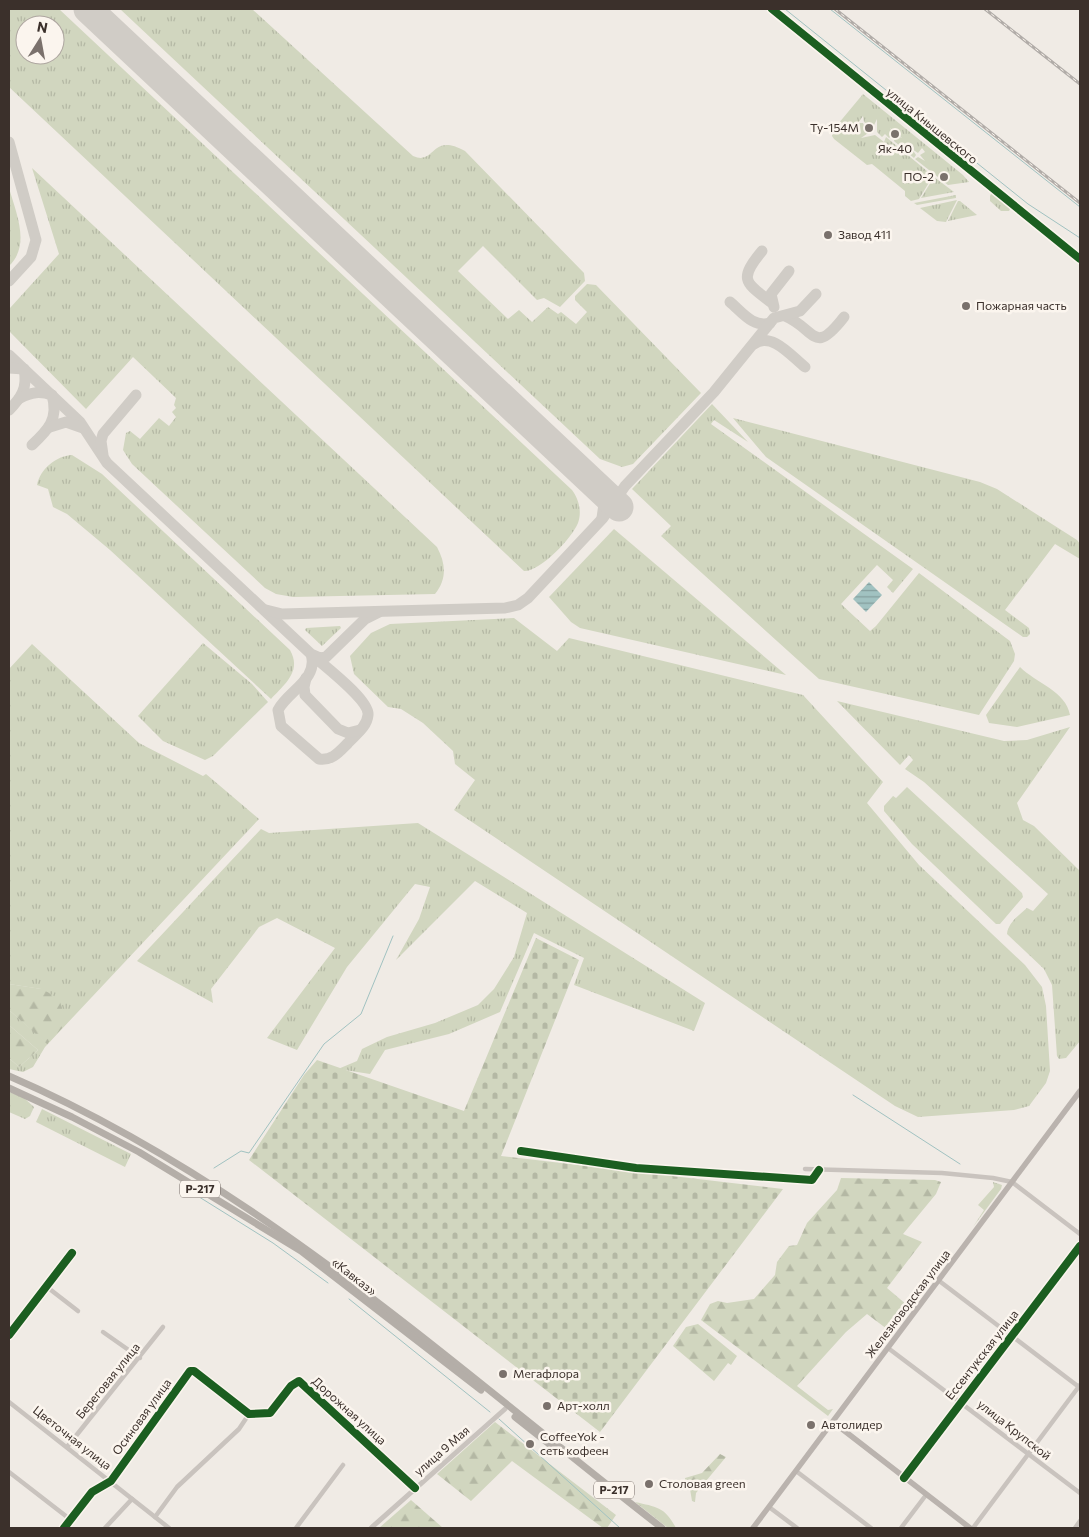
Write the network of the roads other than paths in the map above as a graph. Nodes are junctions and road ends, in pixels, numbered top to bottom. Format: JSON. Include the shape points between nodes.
{"nodes":[{"id":1,"x":772,"y":9,"type":"edge"},
{"id":2,"x":1080,"y":259,"type":"edge"},
{"id":3,"x":9,"y":1077,"type":"edge"},
{"id":4,"x":9,"y":1086,"type":"edge"},
{"id":5,"x":1080,"y":1091,"type":"edge"},
{"id":6,"x":70,"y":1106,"type":"junction"},
{"id":7,"x":72,"y":1117,"type":"junction"},
{"id":8,"x":521,"y":1151,"type":"dead end"},
{"id":9,"x":805,"y":1170,"type":"dead end"},
{"id":10,"x":820,"y":1170,"type":"junction"},
{"id":11,"x":1012,"y":1182,"type":"junction"},
{"id":12,"x":1080,"y":1234,"type":"edge"},
{"id":13,"x":1080,"y":1246,"type":"edge"},
{"id":14,"x":72,"y":1253,"type":"dead end"},
{"id":15,"x":938,"y":1280,"type":"junction"},
{"id":16,"x":47,"y":1287,"type":"junction"},
{"id":17,"x":78,"y":1311,"type":"dead end"},
{"id":18,"x":163,"y":1327,"type":"dead end"},
{"id":19,"x":103,"y":1332,"type":"dead end"},
{"id":20,"x":9,"y":1336,"type":"edge"},
{"id":21,"x":1011,"y":1336,"type":"junction"},
{"id":22,"x":888,"y":1348,"type":"junction"},
{"id":23,"x":140,"y":1358,"type":"junction"},
{"id":24,"x":1080,"y":1387,"type":"edge"},
{"id":25,"x":960,"y":1401,"type":"junction"},
{"id":26,"x":9,"y":1402,"type":"edge"},
{"id":27,"x":505,"y":1409,"type":"junction"},
{"id":28,"x":249,"y":1414,"type":"junction"},
{"id":29,"x":833,"y":1422,"type":"junction"},
{"id":30,"x":67,"y":1447,"type":"junction"},
{"id":31,"x":1028,"y":1454,"type":"junction"},
{"id":32,"x":343,"y":1465,"type":"dead end"},
{"id":33,"x":796,"y":1471,"type":"junction"},
{"id":34,"x":9,"y":1472,"type":"edge"},
{"id":35,"x":904,"y":1478,"type":"junction"},
{"id":36,"x":112,"y":1481,"type":"junction"},
{"id":37,"x":415,"y":1488,"type":"junction"},
{"id":38,"x":1080,"y":1493,"type":"edge"},
{"id":39,"x":926,"y":1494,"type":"junction"},
{"id":40,"x":132,"y":1499,"type":"junction"},
{"id":41,"x":769,"y":1506,"type":"junction"},
{"id":42,"x":155,"y":1518,"type":"junction"},
{"id":43,"x":71,"y":1520,"type":"junction"},
{"id":44,"x":1080,"y":1521,"type":"edge"},
{"id":45,"x":64,"y":1528,"type":"edge"},
{"id":46,"x":105,"y":1528,"type":"edge"},
{"id":47,"x":168,"y":1528,"type":"edge"},
{"id":48,"x":296,"y":1528,"type":"edge"},
{"id":49,"x":370,"y":1528,"type":"edge"},
{"id":50,"x":655,"y":1528,"type":"edge"},
{"id":51,"x":662,"y":1528,"type":"edge"},
{"id":52,"x":753,"y":1528,"type":"edge"},
{"id":53,"x":797,"y":1528,"type":"edge"},
{"id":54,"x":871,"y":1528,"type":"edge"},
{"id":55,"x":901,"y":1528,"type":"edge"},
{"id":56,"x":971,"y":1528,"type":"edge"},
{"id":57,"x":1075,"y":1528,"type":"edge"}],
"edges":[{"from":1,"to":2,"type":"street","name":"улица Кнышевского"},
{"from":3,"to":4,"type":"highway","via":[[18,1084]]},
{"from":3,"to":6,"type":"highway","name":"«Кавказ»","number":"Р-217"},
{"from":4,"to":7,"type":"highway","name":"«Кавказ»","number":"Р-217"},
{"from":5,"to":11,"type":"main road","name":"Железноводская улица"},
{"from":6,"to":7,"type":"highway","via":[[39,1092],[36,1094]]},
{"from":6,"to":51,"type":"highway","name":"«Кавказ»","number":"Р-217","via":[[160,1154],[300,1243]]},
{"from":7,"to":27,"type":"highway","name":"«Кавказ»","number":"Р-217","via":[[138,1152],[301,1251]]},
{"from":8,"to":10,"type":"street","via":[[636,1168],[812,1180]]},
{"from":9,"to":10,"type":"street"},
{"from":10,"to":11,"type":"street","via":[[942,1173]]},
{"from":11,"to":12,"type":"street"},
{"from":11,"to":15,"type":"main road","name":"Железноводская улица"},
{"from":13,"to":21,"type":"street","name":"Ессентукская улица"},
{"from":14,"to":16,"type":"street"},
{"from":15,"to":21,"type":"street"},
{"from":15,"to":22,"type":"main road","name":"Железноводская улица"},
{"from":16,"to":17,"type":"street"},
{"from":16,"to":20,"type":"street"},
{"from":18,"to":23,"type":"street","name":"Береговая улица"},
{"from":19,"to":23,"type":"street"},
{"from":21,"to":24,"type":"street"},
{"from":21,"to":25,"type":"street","name":"Ессентукская улица"},
{"from":22,"to":25,"type":"street","name":"улица Крупской"},
{"from":22,"to":29,"type":"main road","name":"Железноводская улица"},
{"from":23,"to":30,"type":"street","name":"Береговая улица"},
{"from":24,"to":31,"type":"street"},
{"from":25,"to":31,"type":"street","name":"улица Крупской"},
{"from":25,"to":35,"type":"street","name":"Ессентукская улица"},
{"from":26,"to":30,"type":"street","name":"Цветочная улица"},
{"from":27,"to":37,"type":"street","name":"улица 9 Мая"},
{"from":27,"to":50,"type":"highway","name":"«Кавказ»","number":"Р-217"},
{"from":28,"to":36,"type":"street","name":"Осиновая улица","via":[[190,1371]]},
{"from":28,"to":37,"type":"street","name":"Дорожная улица","via":[[270,1413],[291,1386],[300,1381]]},
{"from":28,"to":42,"type":"street","via":[[239,1429],[177,1487]]},
{"from":29,"to":33,"type":"main road","name":"Железноводская улица"},
{"from":29,"to":35,"type":"main road"},
{"from":30,"to":36,"type":"street","name":"Цветочная улица"},
{"from":31,"to":38,"type":"street","name":"улица Крупской"},
{"from":31,"to":56,"type":"street"},
{"from":32,"to":48,"type":"street"},
{"from":33,"to":41,"type":"main road","name":"Железноводская улица"},
{"from":33,"to":54,"type":"street"},
{"from":34,"to":43,"type":"street"},
{"from":35,"to":39,"type":"main road"},
{"from":36,"to":40,"type":"street","name":"Цветочная улица"},
{"from":36,"to":43,"type":"street","via":[[92,1492]]},
{"from":37,"to":49,"type":"street","name":"улица 9 Мая"},
{"from":39,"to":55,"type":"street"},
{"from":39,"to":56,"type":"main road"},
{"from":40,"to":42,"type":"street","name":"Цветочная улица"},
{"from":40,"to":46,"type":"street"},
{"from":41,"to":52,"type":"main road","name":"Железноводская улица"},
{"from":41,"to":53,"type":"street"},
{"from":42,"to":47,"type":"street","name":"Цветочная улица"},
{"from":43,"to":45,"type":"street"},
{"from":44,"to":57,"type":"street"}]}
